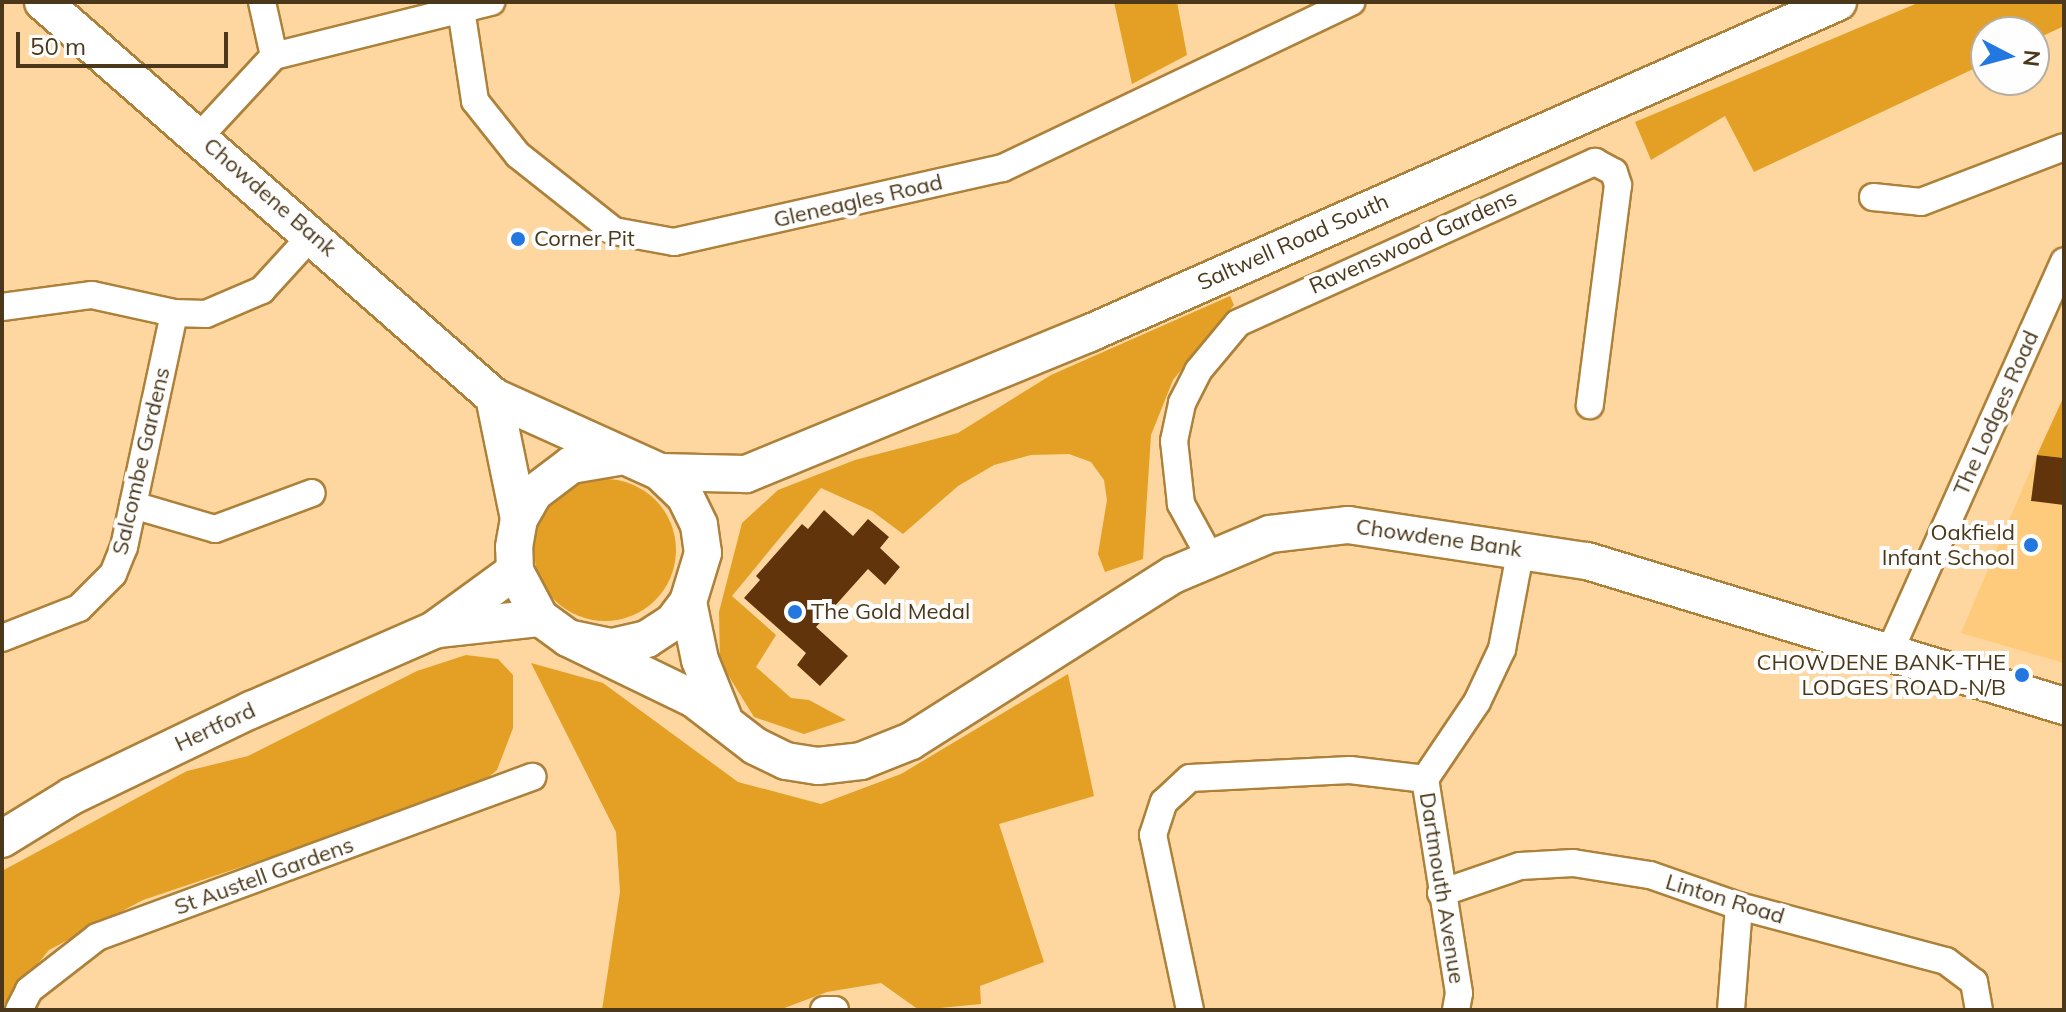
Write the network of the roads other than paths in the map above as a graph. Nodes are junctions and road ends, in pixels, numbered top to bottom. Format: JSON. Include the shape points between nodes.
{"nodes":[{"id":1,"x":43,"y":2,"type":"edge"},
{"id":2,"x":262,"y":2,"type":"edge"},
{"id":3,"x":491,"y":2,"type":"edge"},
{"id":4,"x":1351,"y":2,"type":"edge"},
{"id":5,"x":1838,"y":2,"type":"edge"},
{"id":6,"x":461,"y":9,"type":"junction"},
{"id":7,"x":274,"y":56,"type":"junction"},
{"id":8,"x":200,"y":136,"type":"junction"},
{"id":9,"x":2064,"y":147,"type":"edge"},
{"id":10,"x":1873,"y":197,"type":"dead end"},
{"id":11,"x":313,"y":234,"type":"junction"},
{"id":12,"x":2064,"y":261,"type":"edge"},
{"id":13,"x":2,"y":307,"type":"edge"},
{"id":14,"x":174,"y":313,"type":"junction"},
{"id":15,"x":494,"y":397,"type":"junction"},
{"id":16,"x":1590,"y":405,"type":"dead end"},
{"id":17,"x":618,"y":457,"type":"junction"},
{"id":18,"x":660,"y":472,"type":"junction"},
{"id":19,"x":746,"y":474,"type":"junction"},
{"id":20,"x":312,"y":493,"type":"dead end"},
{"id":21,"x":133,"y":505,"type":"junction"},
{"id":22,"x":519,"y":519,"type":"junction"},
{"id":23,"x":699,"y":525,"type":"junction"},
{"id":24,"x":1521,"y":548,"type":"junction"},
{"id":25,"x":1211,"y":559,"type":"junction"},
{"id":26,"x":515,"y":571,"type":"junction"},
{"id":27,"x":688,"y":602,"type":"junction"},
{"id":28,"x":554,"y":628,"type":"junction"},
{"id":29,"x":434,"y":630,"type":"junction"},
{"id":30,"x":2,"y":638,"type":"edge"},
{"id":31,"x":1889,"y":653,"type":"junction"},
{"id":32,"x":2064,"y":706,"type":"edge"},
{"id":33,"x":723,"y":717,"type":"junction"},
{"id":34,"x":533,"y":777,"type":"dead end"},
{"id":35,"x":1425,"y":779,"type":"junction"},
{"id":36,"x":2,"y":839,"type":"edge"},
{"id":37,"x":1441,"y":893,"type":"junction"},
{"id":38,"x":1739,"y":906,"type":"junction"},
{"id":39,"x":19,"y":1010,"type":"edge"},
{"id":40,"x":824,"y":1010,"type":"edge"},
{"id":41,"x":835,"y":1010,"type":"edge"},
{"id":42,"x":1190,"y":1010,"type":"edge"},
{"id":43,"x":1456,"y":1010,"type":"edge"},
{"id":44,"x":1731,"y":1010,"type":"edge"},
{"id":45,"x":1979,"y":1010,"type":"edge"}],
"edges":[{"from":1,"to":8,"type":"street","name":"Chowdene Bank"},
{"from":2,"to":7,"type":"street"},
{"from":3,"to":6,"type":"street"},
{"from":4,"to":6,"type":"street","name":"Gleneagles Road","via":[[1003,168],[674,242],[614,231],[518,155],[475,101]]},
{"from":5,"to":19,"type":"street","name":"Saltwell Road South","via":[[1090,333]]},
{"from":6,"to":7,"type":"street"},
{"from":7,"to":8,"type":"street"},
{"from":8,"to":11,"type":"street","name":"Chowdene Bank"},
{"from":9,"to":10,"type":"street","via":[[1921,202]]},
{"from":11,"to":14,"type":"street","via":[[245,302],[206,314]]},
{"from":11,"to":15,"type":"street","name":"Chowdene Bank"},
{"from":12,"to":31,"type":"street","name":"The Lodges Road"},
{"from":13,"to":14,"type":"street","via":[[92,295]]},
{"from":14,"to":21,"type":"street","name":"Salcombe Gardens"},
{"from":15,"to":17,"type":"street","name":"Chowdene Bank"},
{"from":15,"to":22,"type":"street"},
{"from":16,"to":25,"type":"street","name":"Ravenswood Gardens","via":[[1618,185],[1614,172],[1595,162],[1238,323],[1198,371],[1182,403],[1174,441],[1181,504]]},
{"from":17,"to":18,"type":"street"},
{"from":17,"to":22,"type":"street","via":[[571,465],[534,493]]},
{"from":18,"to":19,"type":"street","name":"Saltwell Road South"},
{"from":18,"to":23,"type":"street","via":[[685,496]]},
{"from":19,"to":23,"type":"street","name":"Saltwell Road South"},
{"from":20,"to":21,"type":"street","via":[[215,529]]},
{"from":21,"to":30,"type":"street","name":"Salcombe Gardens","via":[[120,561],[92,598]]},
{"from":22,"to":26,"type":"street"},
{"from":23,"to":27,"type":"street","via":[[701,565]]},
{"from":24,"to":25,"type":"street","name":"Chowdene Bank","via":[[1348,525],[1270,534]]},
{"from":24,"to":31,"type":"street","name":"Chowdene Bank","via":[[1587,561]]},
{"from":24,"to":35,"type":"street","name":"Dartmouth Avenue","via":[[1502,649],[1477,702]]},
{"from":25,"to":33,"type":"street","name":"Chowdene Bank","via":[[1173,575],[911,741],[861,761],[818,766],[786,761],[755,746]]},
{"from":26,"to":28,"type":"street"},
{"from":26,"to":29,"type":"street","name":"Hertford"},
{"from":27,"to":28,"type":"street","via":[[673,622],[647,639],[611,647]]},
{"from":27,"to":33,"type":"street","name":"Chowdene Bank","via":[[700,660]]},
{"from":28,"to":29,"type":"street","name":"Hertford"},
{"from":28,"to":33,"type":"street","name":"Chowdene Bank"},
{"from":29,"to":36,"type":"street","name":"Hertford","via":[[140,763]]},
{"from":31,"to":32,"type":"street","name":"Chowdene Bank"},
{"from":34,"to":39,"type":"street","name":"St Austell Gardens","via":[[97,937],[29,990]]},
{"from":35,"to":37,"type":"street","name":"Dartmouth Avenue"},
{"from":35,"to":42,"type":"street","via":[[1350,770],[1190,778],[1164,802],[1153,835]]},
{"from":37,"to":38,"type":"street","name":"Linton Road","via":[[1520,866],[1573,863],[1650,875]]},
{"from":37,"to":43,"type":"street","name":"Dartmouth Avenue","via":[[1459,993]]},
{"from":38,"to":44,"type":"street"},
{"from":38,"to":45,"type":"street","name":"Linton Road","via":[[1946,961],[1974,982]]},
{"from":40,"to":41,"type":"street"}]}
